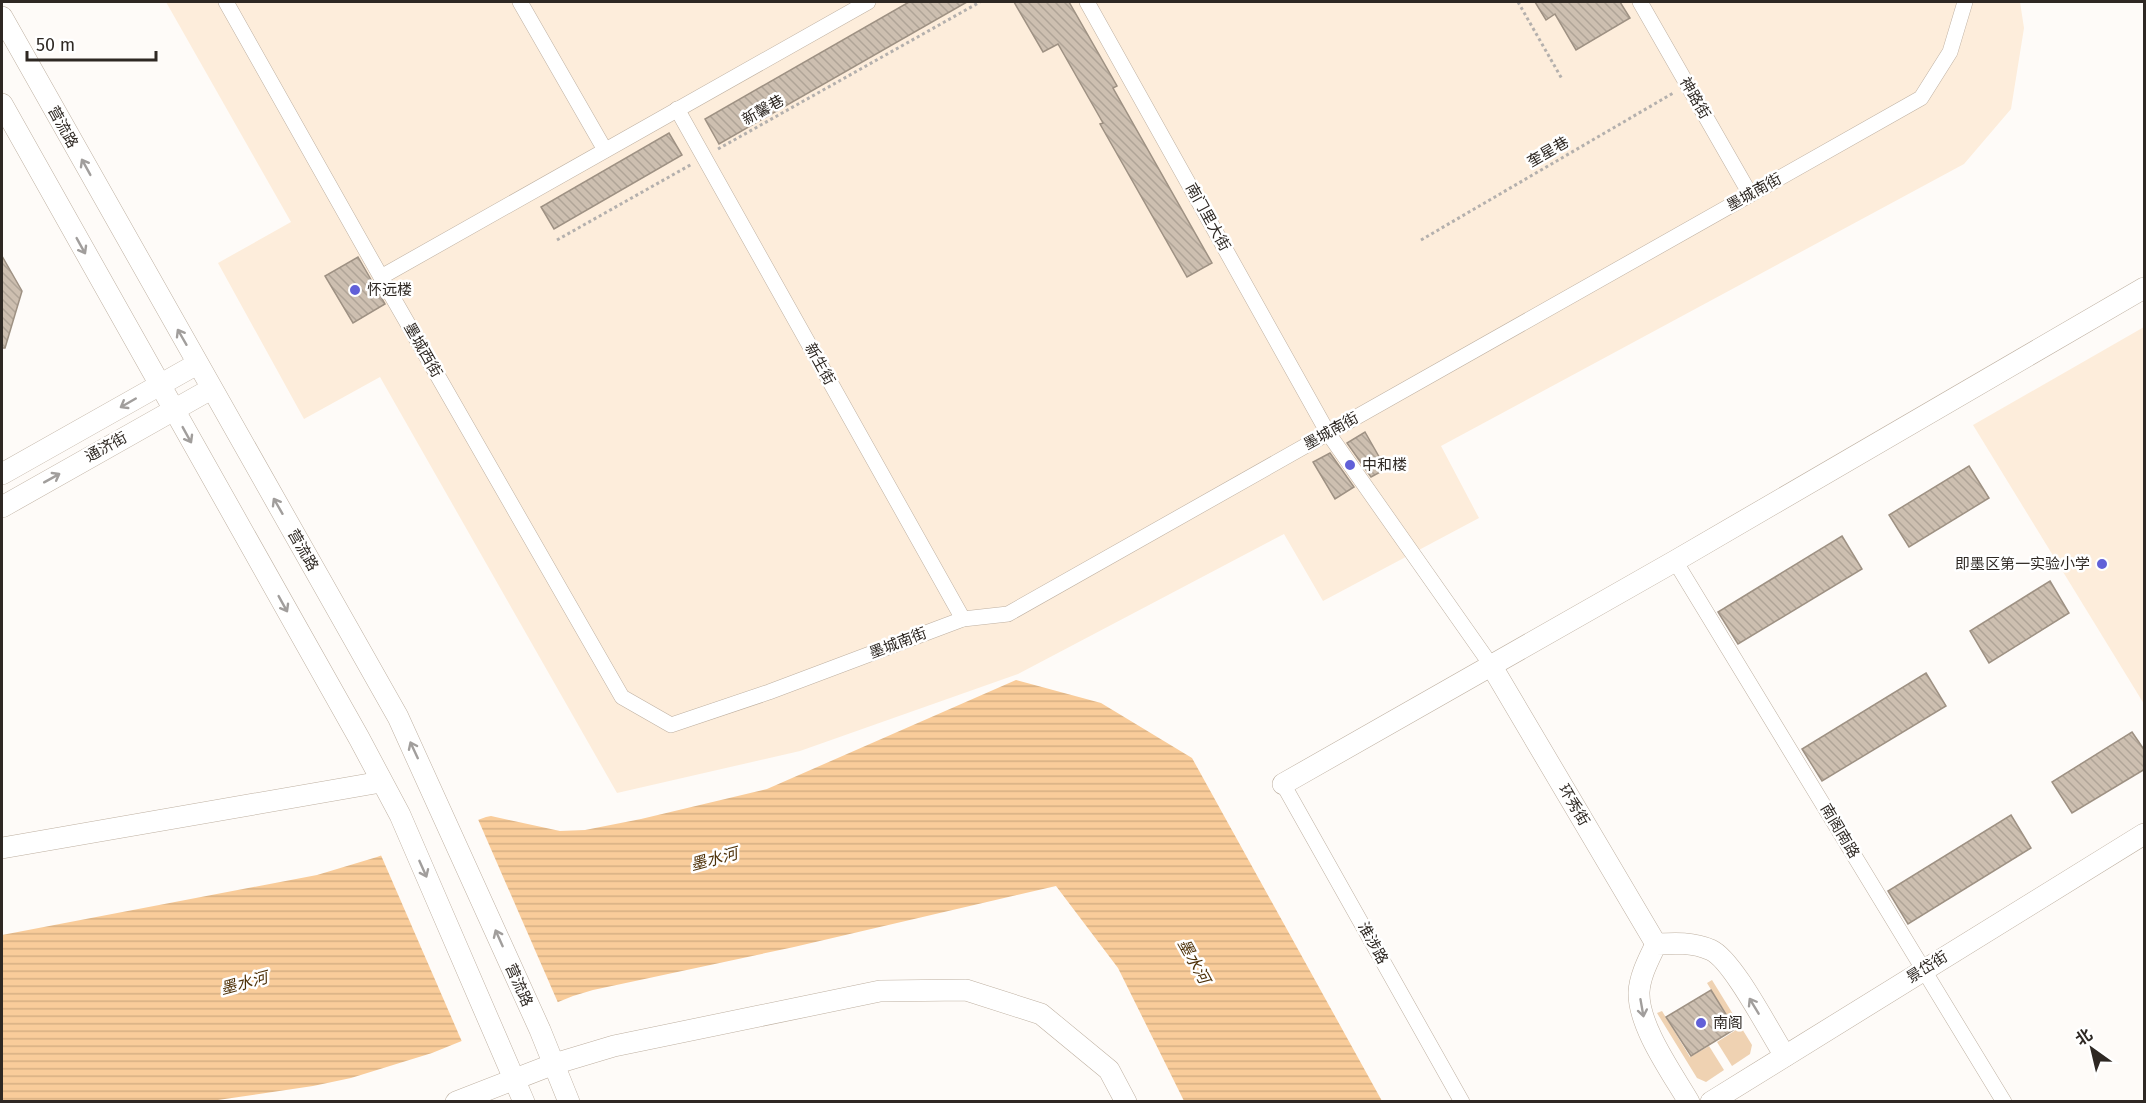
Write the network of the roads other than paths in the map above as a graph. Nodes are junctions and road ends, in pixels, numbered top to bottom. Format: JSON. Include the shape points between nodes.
{"nodes":[{"id":1,"x":226,"y":2,"type":"edge"},
{"id":2,"x":520,"y":2,"type":"edge"},
{"id":3,"x":868,"y":2,"type":"edge"},
{"id":4,"x":1087,"y":2,"type":"edge"},
{"id":5,"x":1640,"y":2,"type":"edge"},
{"id":6,"x":1965,"y":2,"type":"edge"},
{"id":7,"x":2,"y":17,"type":"edge"},
{"id":8,"x":2,"y":104,"type":"edge"},
{"id":9,"x":677,"y":109,"type":"junction"},
{"id":10,"x":605,"y":150,"type":"junction"},
{"id":11,"x":1750,"y":194,"type":"junction"},
{"id":12,"x":381,"y":277,"type":"junction"},
{"id":13,"x":2145,"y":288,"type":"edge"},
{"id":14,"x":197,"y":364,"type":"junction"},
{"id":15,"x":159,"y":385,"type":"junction"},
{"id":16,"x":211,"y":388,"type":"junction"},
{"id":17,"x":173,"y":410,"type":"junction"},
{"id":18,"x":1328,"y":433,"type":"junction"},
{"id":19,"x":2,"y":474,"type":"edge"},
{"id":20,"x":2,"y":507,"type":"edge"},
{"id":21,"x":1675,"y":561,"type":"junction"},
{"id":22,"x":963,"y":619,"type":"junction"},
{"id":23,"x":1491,"y":665,"type":"junction"},
{"id":24,"x":622,"y":698,"type":"joint"},
{"id":25,"x":381,"y":782,"type":"junction"},
{"id":26,"x":1283,"y":784,"type":"joint"},
{"id":27,"x":2145,"y":834,"type":"edge"},
{"id":28,"x":2,"y":848,"type":"edge"},
{"id":29,"x":1656,"y":944,"type":"junction"},
{"id":30,"x":1924,"y":969,"type":"junction"},
{"id":31,"x":1785,"y":1056,"type":"junction"},
{"id":32,"x":554,"y":1064,"type":"junction"},
{"id":33,"x":515,"y":1080,"type":"junction"},
{"id":34,"x":1738,"y":1095,"type":"edge"},
{"id":35,"x":456,"y":1101,"type":"edge"},
{"id":36,"x":524,"y":1101,"type":"edge"},
{"id":37,"x":569,"y":1101,"type":"edge"},
{"id":38,"x":1126,"y":1101,"type":"edge"},
{"id":39,"x":1462,"y":1101,"type":"edge"},
{"id":40,"x":1689,"y":1101,"type":"edge"},
{"id":41,"x":1711,"y":1101,"type":"edge"},
{"id":42,"x":2004,"y":1101,"type":"edge"}],
"edges":[{"from":1,"to":12,"type":"street","name":"墨城西街"},
{"from":2,"to":10,"type":"street"},
{"from":3,"to":9,"type":"street"},
{"from":4,"to":18,"type":"street","name":"南门里大街"},
{"from":5,"to":11,"type":"street","name":"神路街"},
{"from":6,"to":11,"type":"street","name":"墨城南街","via":[[1950,52],[1921,98]]},
{"from":14,"to":7,"type":"street","name":"营流路","one_way":true},
{"from":8,"to":15,"type":"street","one_way":true},
{"from":9,"to":10,"type":"street"},
{"from":9,"to":22,"type":"street","name":"新生街"},
{"from":10,"to":12,"type":"street"},
{"from":11,"to":18,"type":"street","name":"墨城南街"},
{"from":12,"to":24,"type":"street","name":"墨城西街"},
{"from":13,"to":21,"type":"street"},
{"from":14,"to":15,"type":"street","name":"通济街"},
{"from":14,"to":16,"type":"street","name":"营流路"},
{"from":15,"to":17,"type":"street"},
{"from":15,"to":19,"type":"street","name":"通济街","one_way":true},
{"from":16,"to":17,"type":"street","name":"通济街"},
{"from":32,"to":16,"type":"street","name":"营流路","one_way":true,"via":[[398,717]]},
{"from":20,"to":17,"type":"street","name":"通济街","one_way":true},
{"from":17,"to":25,"type":"street","one_way":true},
{"from":18,"to":22,"type":"street","name":"墨城南街","via":[[1008,614]]},
{"from":18,"to":23,"type":"street","name":"南门里大街"},
{"from":21,"to":23,"type":"street"},
{"from":21,"to":30,"type":"street","name":"南阁南路"},
{"from":22,"to":24,"type":"street","name":"墨城南街","via":[[671,725]]},
{"from":23,"to":26,"type":"street"},
{"from":23,"to":29,"type":"street","name":"环秀街"},
{"from":25,"to":28,"type":"street"},
{"from":25,"to":33,"type":"street","one_way":true,"via":[[400,815]]},
{"from":26,"to":39,"type":"street","name":"淮涉路"},
{"from":27,"to":30,"type":"street","name":"景岱街"},
{"from":31,"to":29,"type":"street","one_way":true,"via":[[1732,970],[1713,951],[1685,943]]},
{"from":29,"to":40,"type":"street","one_way":true,"via":[[1644,968],[1639,993],[1644,1024]]},
{"from":30,"to":31,"type":"street","name":"景岱街"},
{"from":30,"to":42,"type":"street","name":"南阁南路"},
{"from":31,"to":34,"type":"street","name":"景岱街"},
{"from":32,"to":33,"type":"street"},
{"from":32,"to":37,"type":"street","name":"营流路"},
{"from":32,"to":38,"type":"street","via":[[614,1046],[880,991],[966,990],[1041,1014],[1109,1070]]},
{"from":33,"to":35,"type":"street"},
{"from":33,"to":36,"type":"street"},
{"from":34,"to":41,"type":"street","name":"景岱街"}]}
